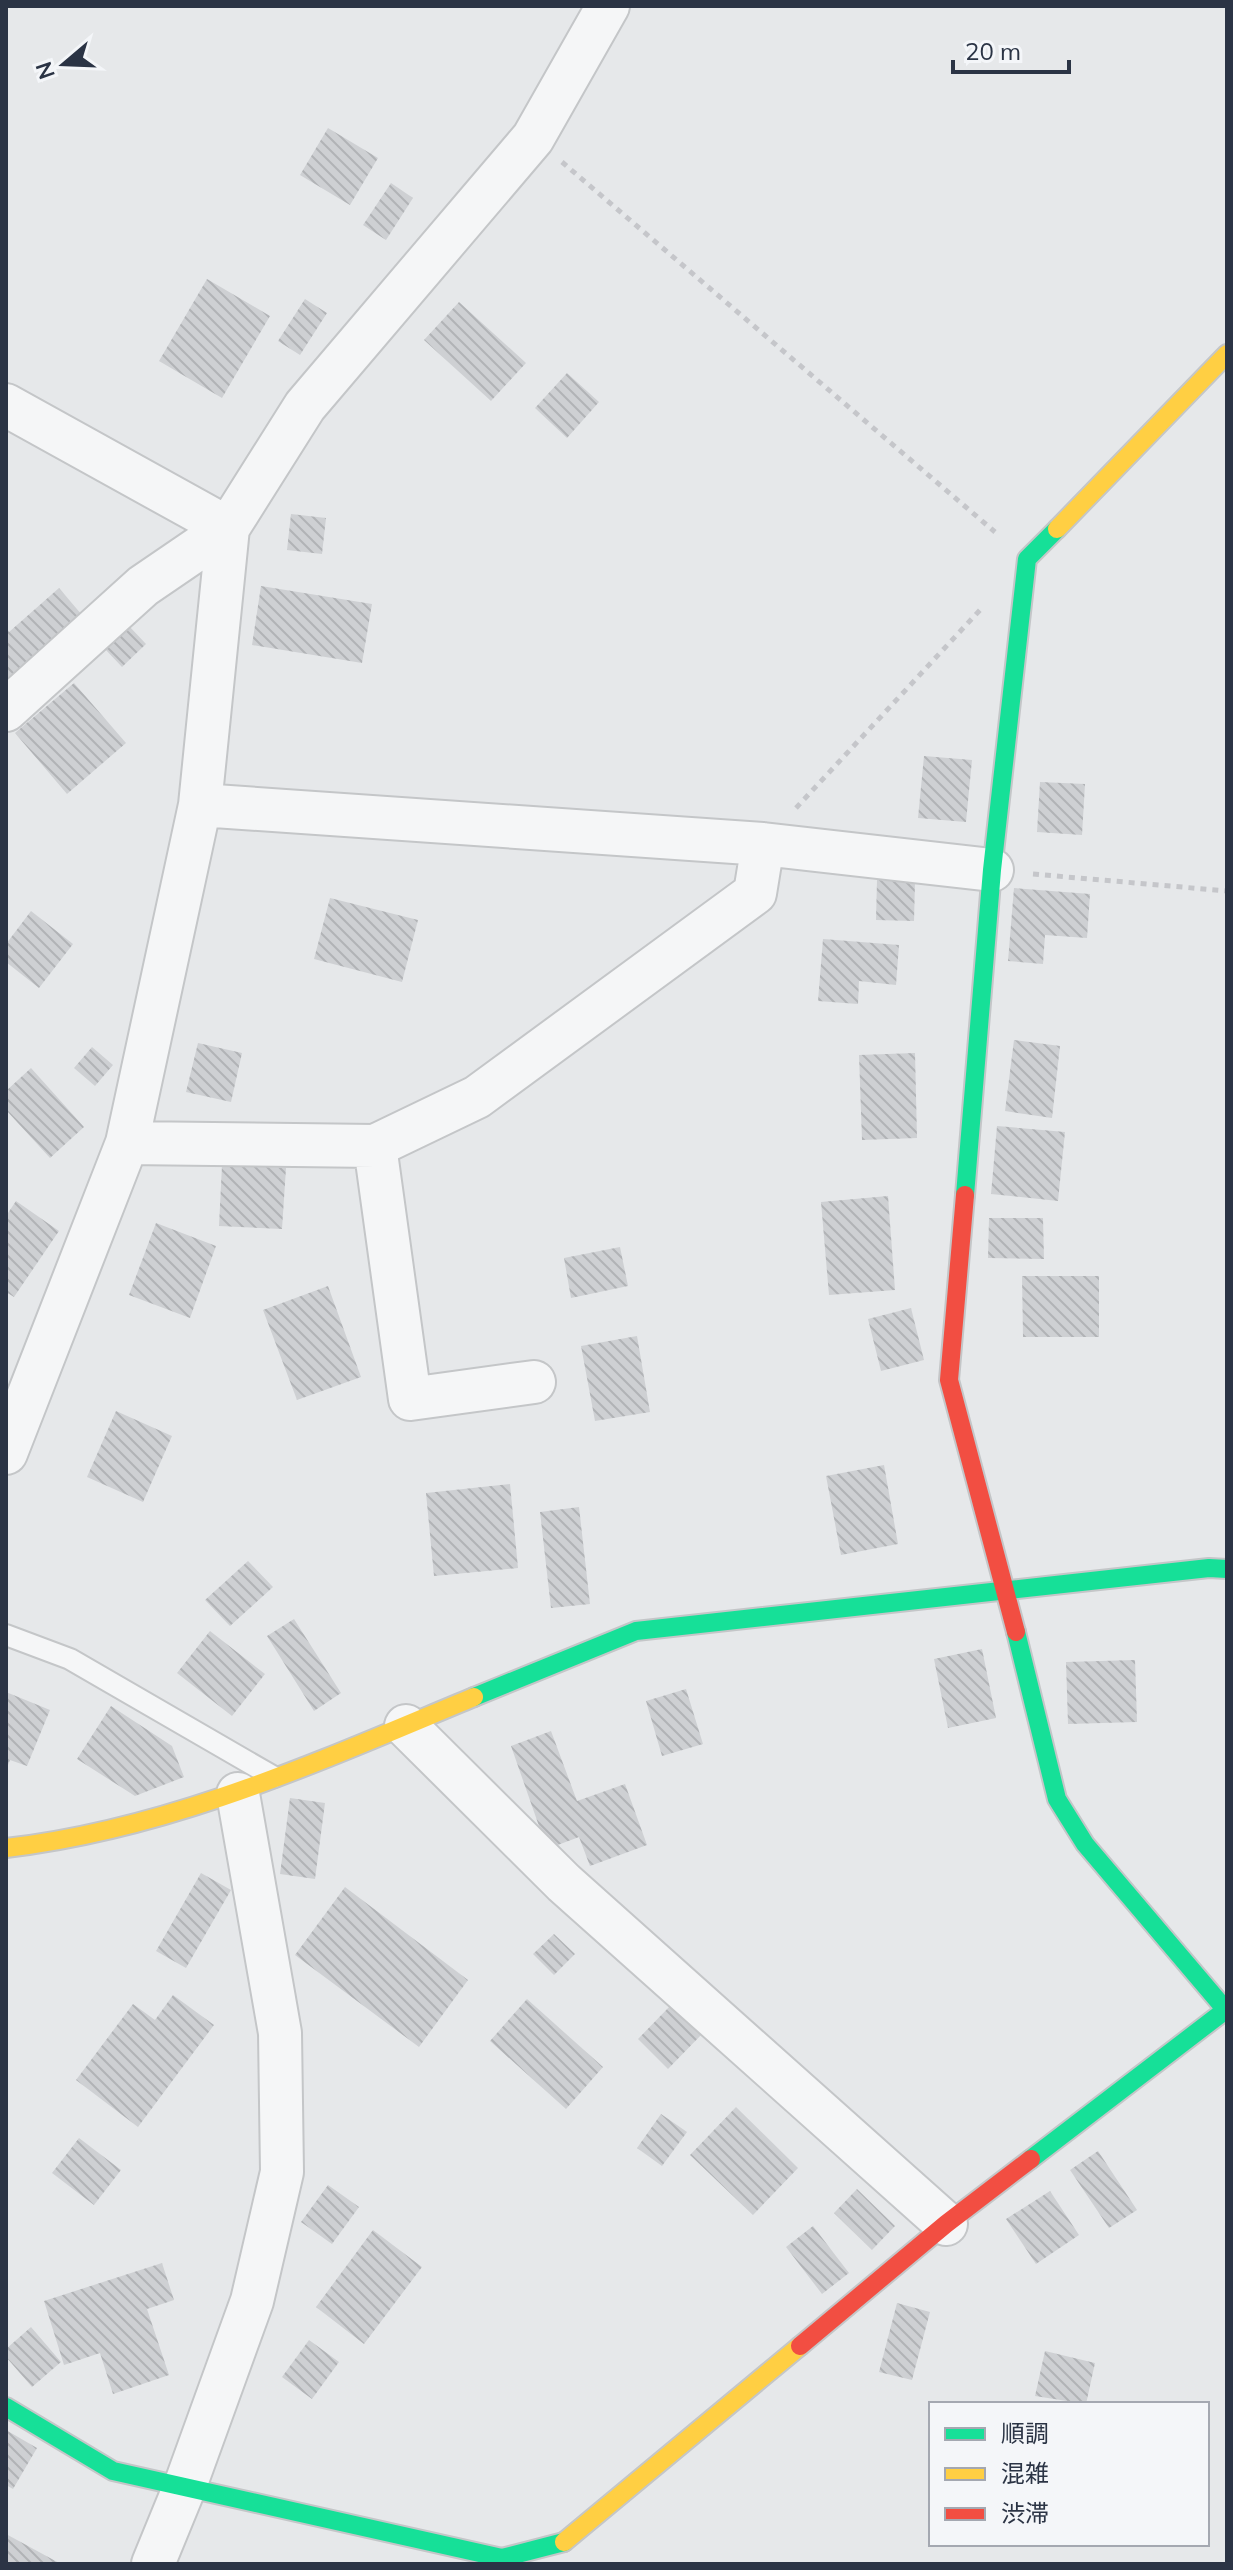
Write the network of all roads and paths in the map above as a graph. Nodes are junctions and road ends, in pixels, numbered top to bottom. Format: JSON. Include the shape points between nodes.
{"nodes":[{"id":1,"x":608,"y":6,"type":"edge"},
{"id":2,"x":533,"y":138,"type":"junction"},
{"id":3,"x":1227,"y":354,"type":"edge"},
{"id":4,"x":6,"y":405,"type":"edge"},
{"id":5,"x":228,"y":528,"type":"junction"},
{"id":6,"x":1027,"y":559,"type":"junction"},
{"id":7,"x":984,"y":605,"type":"dead end"},
{"id":8,"x":6,"y":710,"type":"edge"},
{"id":9,"x":200,"y":805,"type":"junction"},
{"id":10,"x":763,"y":844,"type":"junction"},
{"id":11,"x":992,"y":870,"type":"junction"},
{"id":12,"x":1227,"y":891,"type":"edge"},
{"id":13,"x":127,"y":1143,"type":"junction"},
{"id":14,"x":375,"y":1146,"type":"junction"},
{"id":15,"x":534,"y":1382,"type":"dead end"},
{"id":16,"x":6,"y":1453,"type":"edge"},
{"id":17,"x":1227,"y":1569,"type":"edge"},
{"id":18,"x":1006,"y":1588,"type":"junction"},
{"id":19,"x":6,"y":1635,"type":"edge"},
{"id":20,"x":406,"y":1726,"type":"junction"},
{"id":21,"x":277,"y":1778,"type":"junction"},
{"id":22,"x":238,"y":1794,"type":"junction"},
{"id":23,"x":6,"y":1848,"type":"edge"},
{"id":24,"x":1226,"y":2009,"type":"edge"},
{"id":25,"x":946,"y":2224,"type":"junction"},
{"id":26,"x":6,"y":2407,"type":"edge"},
{"id":27,"x":185,"y":2486,"type":"junction"},
{"id":28,"x":153,"y":2564,"type":"edge"}],
"edges":[{"from":1,"to":2,"type":"street"},
{"from":2,"to":5,"type":"street","via":[[305,406]]},
{"from":2,"to":6,"type":"path"},
{"from":3,"to":6,"type":"street"},
{"from":4,"to":5,"type":"street"},
{"from":5,"to":8,"type":"street","via":[[143,586]]},
{"from":5,"to":9,"type":"street"},
{"from":6,"to":11,"type":"street"},
{"from":7,"to":10,"type":"path"},
{"from":9,"to":10,"type":"street"},
{"from":9,"to":13,"type":"street"},
{"from":10,"to":11,"type":"street"},
{"from":10,"to":14,"type":"street","via":[[755,893],[477,1097]]},
{"from":11,"to":12,"type":"path"},
{"from":11,"to":18,"type":"street","via":[[949,1380]]},
{"from":13,"to":14,"type":"street"},
{"from":13,"to":16,"type":"street"},
{"from":14,"to":15,"type":"street","via":[[410,1399]]},
{"from":17,"to":18,"type":"street"},
{"from":18,"to":20,"type":"street","via":[[636,1631]]},
{"from":18,"to":24,"type":"street","via":[[1057,1799],[1085,1844]]},
{"from":19,"to":21,"type":"lane","via":[[70,1659]]},
{"from":20,"to":21,"type":"street"},
{"from":20,"to":25,"type":"street","via":[[564,1883]]},
{"from":21,"to":22,"type":"street"},
{"from":22,"to":23,"type":"street","via":[[75,1840]]},
{"from":22,"to":27,"type":"street","via":[[280,2033],[282,2172],[252,2301]]},
{"from":24,"to":25,"type":"street"},
{"from":25,"to":27,"type":"street","via":[[567,2541],[502,2558]]},
{"from":26,"to":27,"type":"street","via":[[113,2471]]},
{"from":27,"to":28,"type":"street"}]}
